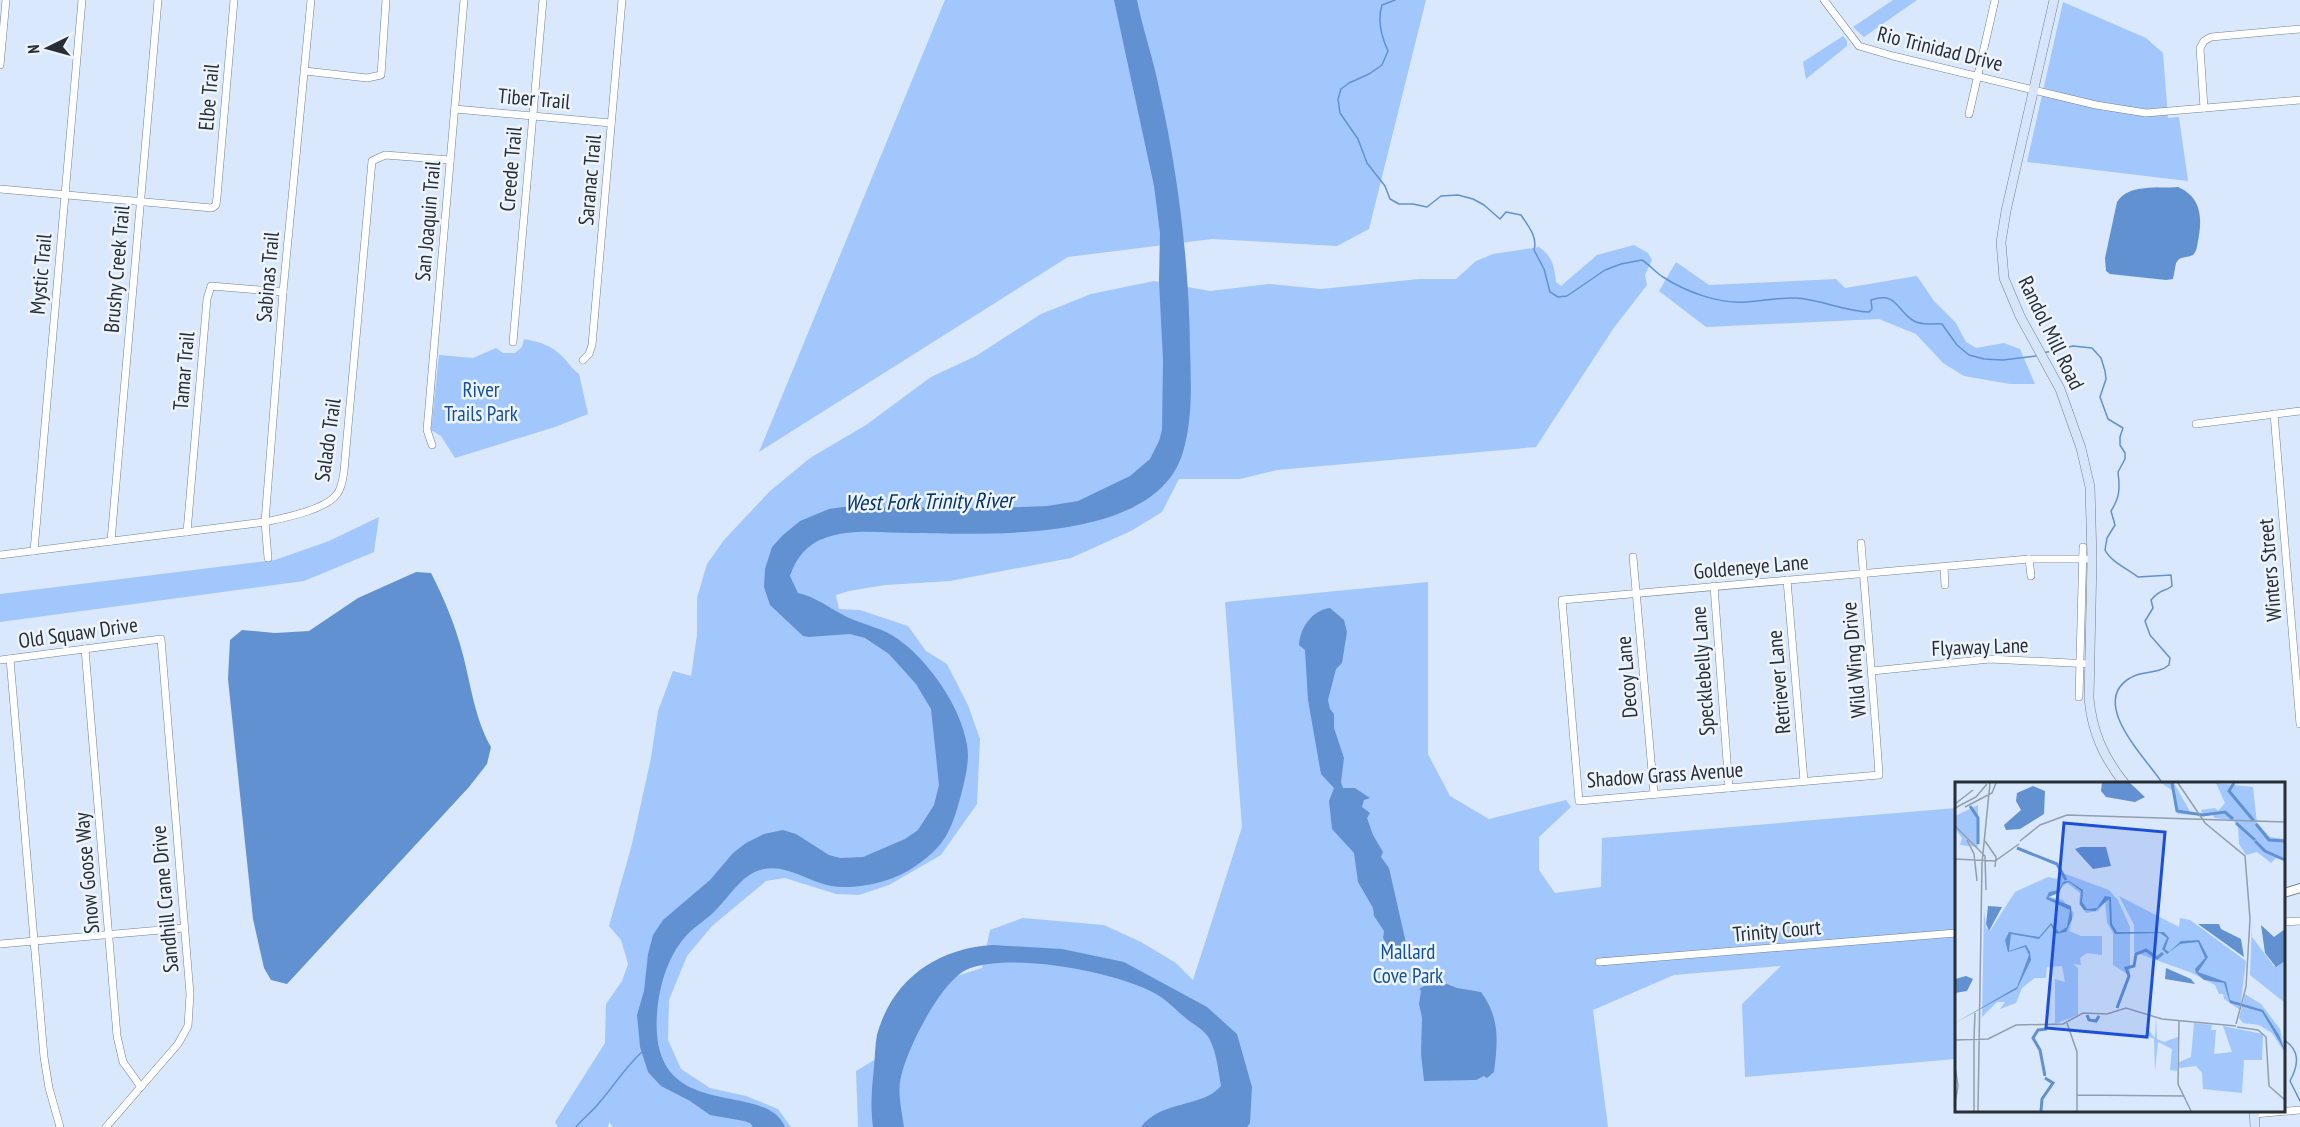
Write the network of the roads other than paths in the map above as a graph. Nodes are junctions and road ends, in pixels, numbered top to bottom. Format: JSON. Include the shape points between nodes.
{"nodes":[{"id":1,"x":6,"y":0,"type":"edge"},
{"id":2,"x":82,"y":0,"type":"edge"},
{"id":3,"x":158,"y":0,"type":"edge"},
{"id":4,"x":234,"y":0,"type":"edge"},
{"id":5,"x":311,"y":0,"type":"edge"},
{"id":6,"x":386,"y":0,"type":"edge"},
{"id":7,"x":464,"y":0,"type":"edge"},
{"id":8,"x":543,"y":0,"type":"edge"},
{"id":9,"x":622,"y":0,"type":"edge"},
{"id":10,"x":1824,"y":0,"type":"edge"},
{"id":11,"x":1995,"y":0,"type":"edge"},
{"id":12,"x":2054,"y":0,"type":"edge"},
{"id":13,"x":2300,"y":29,"type":"edge"},
{"id":14,"x":0,"y":65,"type":"edge"},
{"id":15,"x":305,"y":71,"type":"junction"},
{"id":16,"x":1977,"y":76,"type":"junction"},
{"id":17,"x":2034,"y":89,"type":"junction"},
{"id":18,"x":2300,"y":100,"type":"edge"},
{"id":19,"x":2204,"y":108,"type":"junction"},
{"id":20,"x":454,"y":109,"type":"junction"},
{"id":21,"x":1969,"y":114,"type":"dead end"},
{"id":22,"x":532,"y":116,"type":"junction"},
{"id":23,"x":611,"y":123,"type":"junction"},
{"id":24,"x":450,"y":160,"type":"junction"},
{"id":25,"x":0,"y":189,"type":"edge"},
{"id":26,"x":65,"y":195,"type":"junction"},
{"id":27,"x":140,"y":203,"type":"junction"},
{"id":28,"x":283,"y":292,"type":"junction"},
{"id":29,"x":513,"y":342,"type":"dead end"},
{"id":30,"x":583,"y":360,"type":"dead end"},
{"id":31,"x":2300,"y":411,"type":"edge"},
{"id":32,"x":2274,"y":414,"type":"junction"},
{"id":33,"x":2196,"y":424,"type":"dead end"},
{"id":34,"x":432,"y":445,"type":"dead end"},
{"id":35,"x":265,"y":522,"type":"junction"},
{"id":36,"x":187,"y":532,"type":"junction"},
{"id":37,"x":111,"y":542,"type":"junction"},
{"id":38,"x":1860,"y":543,"type":"dead end"},
{"id":39,"x":2083,"y":547,"type":"dead end"},
{"id":40,"x":34,"y":551,"type":"junction"},
{"id":41,"x":0,"y":555,"type":"edge"},
{"id":42,"x":1633,"y":557,"type":"dead end"},
{"id":43,"x":268,"y":558,"type":"dead end"},
{"id":44,"x":2029,"y":559,"type":"junction"},
{"id":45,"x":2088,"y":559,"type":"junction"},
{"id":46,"x":1944,"y":567,"type":"junction"},
{"id":47,"x":1863,"y":574,"type":"junction"},
{"id":48,"x":2031,"y":576,"type":"dead end"},
{"id":49,"x":1787,"y":580,"type":"junction"},
{"id":50,"x":1945,"y":585,"type":"dead end"},
{"id":51,"x":1714,"y":586,"type":"junction"},
{"id":52,"x":1636,"y":593,"type":"junction"},
{"id":53,"x":1562,"y":600,"type":"joint"},
{"id":54,"x":160,"y":639,"type":"joint"},
{"id":55,"x":85,"y":649,"type":"junction"},
{"id":56,"x":10,"y":659,"type":"junction"},
{"id":57,"x":0,"y":660,"type":"edge"},
{"id":58,"x":2085,"y":664,"type":"junction"},
{"id":59,"x":1872,"y":671,"type":"junction"},
{"id":60,"x":2079,"y":697,"type":"dead end"},
{"id":61,"x":2300,"y":724,"type":"edge"},
{"id":62,"x":1879,"y":775,"type":"joint"},
{"id":63,"x":1804,"y":781,"type":"junction"},
{"id":64,"x":2124,"y":782,"type":"edge"},
{"id":65,"x":1729,"y":788,"type":"junction"},
{"id":66,"x":1653,"y":794,"type":"junction"},
{"id":67,"x":2300,"y":888,"type":"edge"},
{"id":68,"x":2285,"y":892,"type":"edge"},
{"id":69,"x":2300,"y":921,"type":"edge"},
{"id":70,"x":2285,"y":922,"type":"edge"},
{"id":71,"x":184,"y":928,"type":"junction"},
{"id":72,"x":1955,"y":933,"type":"edge"},
{"id":73,"x":109,"y":935,"type":"junction"},
{"id":74,"x":33,"y":941,"type":"junction"},
{"id":75,"x":0,"y":944,"type":"edge"},
{"id":76,"x":1599,"y":962,"type":"dead end"},
{"id":77,"x":141,"y":1087,"type":"junction"},
{"id":78,"x":2300,"y":1110,"type":"edge"},
{"id":79,"x":2285,"y":1111,"type":"edge"},
{"id":80,"x":2254,"y":1112,"type":"edge"},
{"id":81,"x":60,"y":1127,"type":"edge"},
{"id":82,"x":106,"y":1127,"type":"edge"},
{"id":83,"x":2255,"y":1127,"type":"edge"}],
"edges":[{"from":1,"to":14,"type":"street"},
{"from":2,"to":26,"type":"street","name":"Mystic Trail"},
{"from":3,"to":27,"type":"street","name":"Brushy Creek Trail"},
{"from":4,"to":27,"type":"street","name":"Elbe Trail","via":[[216,205],[212,208]]},
{"from":5,"to":15,"type":"street","name":"Sabinas Trail"},
{"from":6,"to":15,"type":"street","via":[[381,75],[367,78]]},
{"from":7,"to":20,"type":"street","name":"San Joaquin Trail"},
{"from":8,"to":22,"type":"street","name":"Creede Trail"},
{"from":9,"to":23,"type":"street","name":"Saranac Trail"},
{"from":10,"to":16,"type":"street","name":"Rio Trinidad Drive","via":[[1859,46]]},
{"from":11,"to":16,"type":"street"},
{"from":12,"to":17,"type":"main road","name":"Randol Mill Road"},
{"from":13,"to":19,"type":"street","via":[[2211,37],[2204,41],[2200,48]]},
{"from":15,"to":28,"type":"street","name":"Sabinas Trail"},
{"from":16,"to":17,"type":"street","name":"Rio Trinidad Drive"},
{"from":16,"to":21,"type":"street"},
{"from":17,"to":19,"type":"street","name":"Rio Trinidad Drive","via":[[2131,112]]},
{"from":17,"to":45,"type":"main road","name":"Randol Mill Road","via":[[2006,211],[2001,257],[2011,297],[2060,389],[2086,467],[2092,510]]},
{"from":18,"to":19,"type":"street","name":"Rio Trinidad Drive"},
{"from":20,"to":22,"type":"street","name":"Tiber Trail"},
{"from":20,"to":24,"type":"street","name":"San Joaquin Trail"},
{"from":22,"to":23,"type":"street","name":"Tiber Trail"},
{"from":22,"to":29,"type":"street","name":"Creede Trail"},
{"from":23,"to":30,"type":"street","name":"Saranac Trail","via":[[592,345]]},
{"from":24,"to":34,"type":"street","name":"San Joaquin Trail","via":[[427,430]]},
{"from":24,"to":35,"type":"street","name":"Salado Trail","via":[[385,155],[372,161],[340,488],[333,499],[320,505]]},
{"from":25,"to":26,"type":"street"},
{"from":26,"to":27,"type":"street"},
{"from":26,"to":40,"type":"street","name":"Mystic Trail"},
{"from":27,"to":37,"type":"street","name":"Brushy Creek Trail"},
{"from":28,"to":35,"type":"street","name":"Sabinas Trail"},
{"from":28,"to":36,"type":"street","name":"Tamar Trail","via":[[211,286]]},
{"from":31,"to":32,"type":"street"},
{"from":32,"to":33,"type":"street"},
{"from":32,"to":61,"type":"street","name":"Winters Street"},
{"from":35,"to":36,"type":"street","name":"Salado Trail"},
{"from":35,"to":43,"type":"street","name":"Sabinas Trail"},
{"from":36,"to":37,"type":"street","name":"Salado Trail"},
{"from":37,"to":40,"type":"street","name":"Salado Trail"},
{"from":38,"to":47,"type":"street","name":"Wild Wing Drive"},
{"from":39,"to":45,"type":"street","name":"Randol Mill Road"},
{"from":40,"to":41,"type":"street","name":"Salado Trail"},
{"from":42,"to":52,"type":"street","name":"Decoy Lane"},
{"from":44,"to":45,"type":"street","name":"Goldeneye Lane"},
{"from":44,"to":46,"type":"street","name":"Goldeneye Lane"},
{"from":44,"to":48,"type":"street"},
{"from":45,"to":58,"type":"main road","name":"Randol Mill Road"},
{"from":46,"to":47,"type":"street","name":"Goldeneye Lane"},
{"from":46,"to":50,"type":"street"},
{"from":47,"to":49,"type":"street","name":"Goldeneye Lane"},
{"from":47,"to":59,"type":"street","name":"Wild Wing Drive"},
{"from":49,"to":51,"type":"street","name":"Goldeneye Lane"},
{"from":49,"to":63,"type":"street","name":"Retriever Lane"},
{"from":51,"to":52,"type":"street","name":"Goldeneye Lane"},
{"from":51,"to":65,"type":"street","name":"Specklebelly Lane"},
{"from":52,"to":53,"type":"street","name":"Goldeneye Lane"},
{"from":52,"to":66,"type":"street","name":"Decoy Lane"},
{"from":53,"to":66,"type":"street","name":"Shadow Grass Avenue","via":[[1579,801]]},
{"from":54,"to":55,"type":"street","name":"Old Squaw Drive"},
{"from":54,"to":71,"type":"street","name":"Sandhill Crane Drive"},
{"from":55,"to":56,"type":"street","name":"Old Squaw Drive"},
{"from":55,"to":73,"type":"street","name":"Snow Goose Way"},
{"from":56,"to":57,"type":"street","name":"Old Squaw Drive"},
{"from":56,"to":74,"type":"street"},
{"from":58,"to":59,"type":"street","name":"Flyaway Lane","via":[[1990,659]]},
{"from":58,"to":60,"type":"street","name":"Randol Mill Road"},
{"from":58,"to":64,"type":"main road","name":"Randol Mill Road","via":[[2094,733]]},
{"from":59,"to":62,"type":"street","name":"Wild Wing Drive"},
{"from":62,"to":63,"type":"street","name":"Shadow Grass Avenue"},
{"from":63,"to":65,"type":"street","name":"Shadow Grass Avenue"},
{"from":65,"to":66,"type":"street","name":"Shadow Grass Avenue"},
{"from":67,"to":68,"type":"street"},
{"from":69,"to":70,"type":"street"},
{"from":71,"to":73,"type":"street"},
{"from":71,"to":77,"type":"street","name":"Sandhill Crane Drive","via":[[190,994],[188,1026],[178,1044]]},
{"from":72,"to":76,"type":"street","name":"Trinity Court"},
{"from":73,"to":74,"type":"street"},
{"from":73,"to":77,"type":"street","name":"Snow Goose Way","via":[[117,1036],[123,1062]]},
{"from":74,"to":75,"type":"street"},
{"from":74,"to":81,"type":"street","via":[[44,1057]]},
{"from":77,"to":82,"type":"street","name":"Sandhill Crane Drive"},
{"from":78,"to":79,"type":"street"},
{"from":80,"to":83,"type":"main road"}]}
